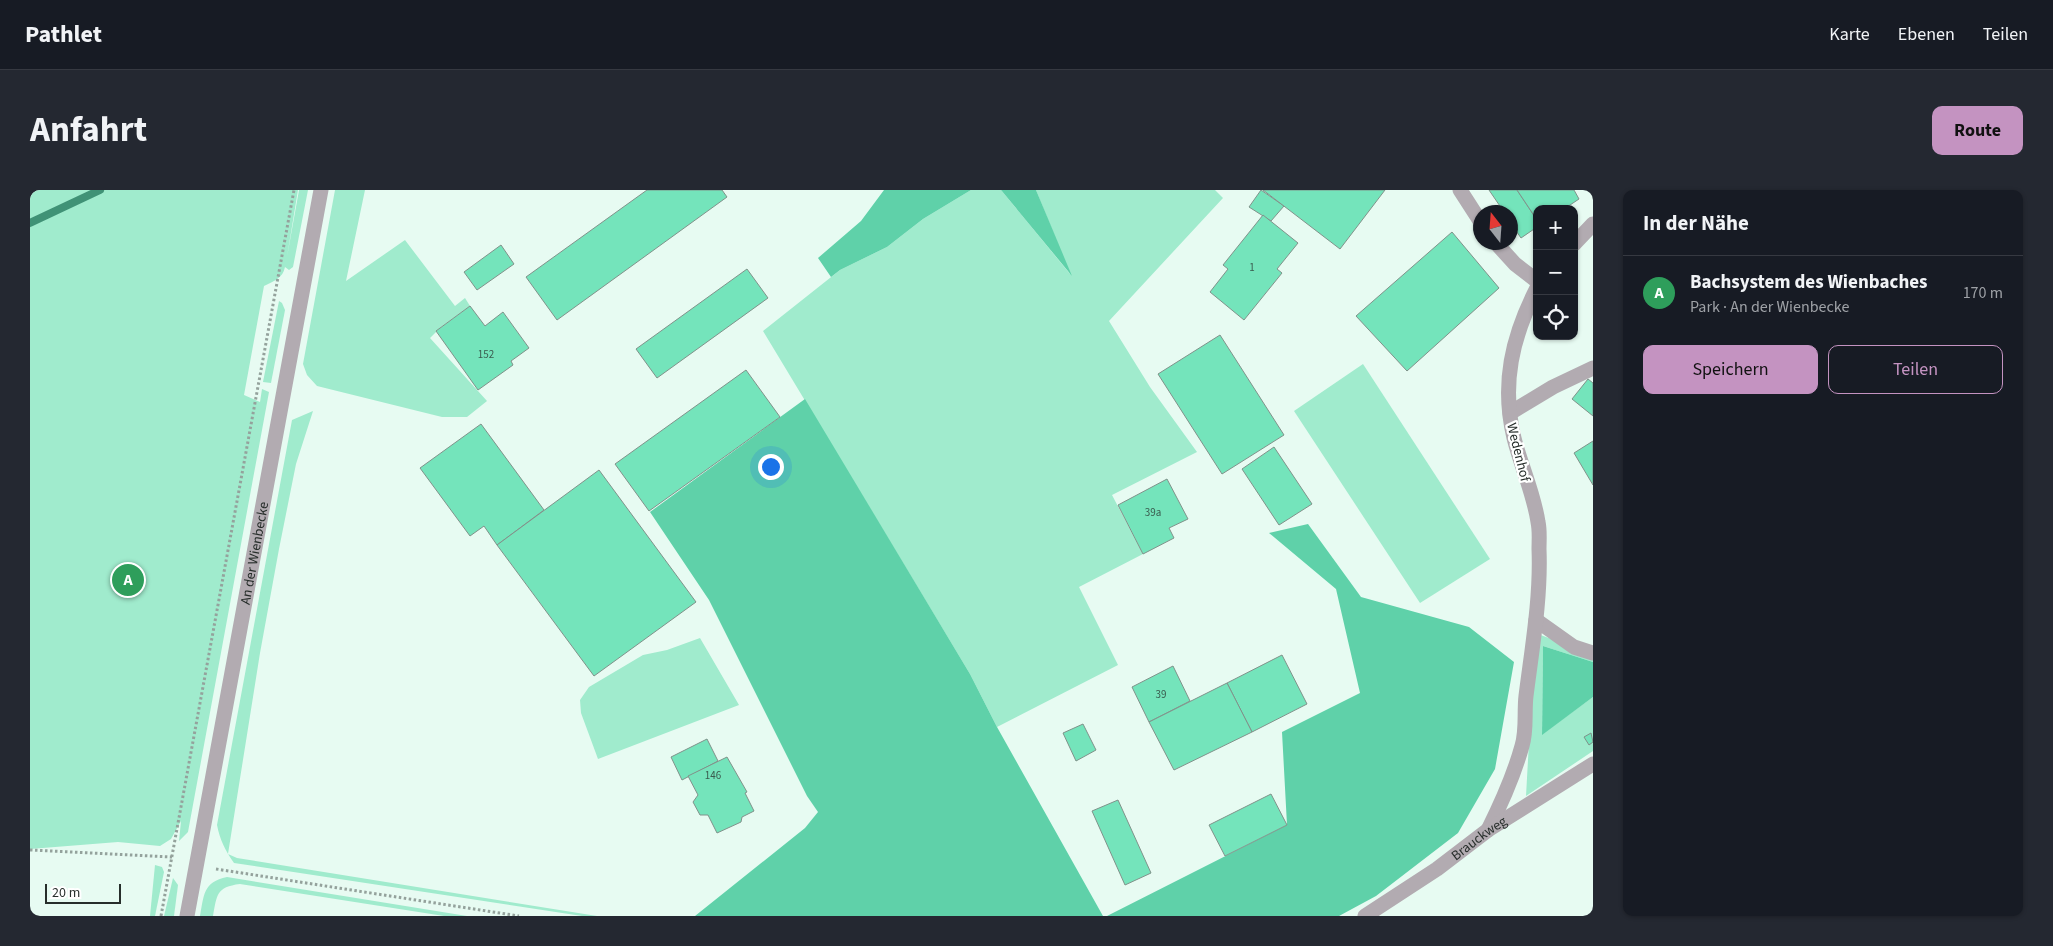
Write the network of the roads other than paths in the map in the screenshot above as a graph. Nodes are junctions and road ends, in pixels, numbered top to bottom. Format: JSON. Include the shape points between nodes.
{"nodes":[{"id":1,"x":321,"y":190,"type":"edge"},
{"id":2,"x":1460,"y":190,"type":"edge"},
{"id":3,"x":1473,"y":210,"type":"edge"},
{"id":4,"x":1593,"y":224,"type":"edge"},
{"id":5,"x":1578,"y":240,"type":"edge"},
{"id":6,"x":1502,"y":250,"type":"edge"},
{"id":7,"x":1533,"y":278,"type":"edge"},
{"id":8,"x":1533,"y":295,"type":"edge"},
{"id":9,"x":1593,"y":368,"type":"edge"},
{"id":10,"x":1510,"y":413,"type":"junction"},
{"id":11,"x":1536,"y":620,"type":"junction"},
{"id":12,"x":1593,"y":653,"type":"edge"},
{"id":13,"x":1593,"y":764,"type":"edge"},
{"id":14,"x":1488,"y":830,"type":"junction"},
{"id":15,"x":187,"y":916,"type":"edge"},
{"id":16,"x":1366,"y":916,"type":"edge"}],
"edges":[{"from":1,"to":15,"type":"street","name":"An der Wienbecke"},
{"from":2,"to":3,"type":"street"},
{"from":4,"to":5,"type":"street"},
{"from":6,"to":7,"type":"street"},
{"from":8,"to":10,"type":"street","name":"Wedenhof","via":[[1524,313],[1509,369],[1507,399]]},
{"from":9,"to":10,"type":"street"},
{"from":10,"to":11,"type":"street","name":"Wedenhof","via":[[1538,522],[1540,570]]},
{"from":11,"to":12,"type":"street","via":[[1574,647]]},
{"from":11,"to":14,"type":"street","name":"Wedenhof","via":[[1523,743],[1511,783]]},
{"from":13,"to":14,"type":"street","name":"Brauckweg"},
{"from":14,"to":16,"type":"street","name":"Brauckweg"}]}
